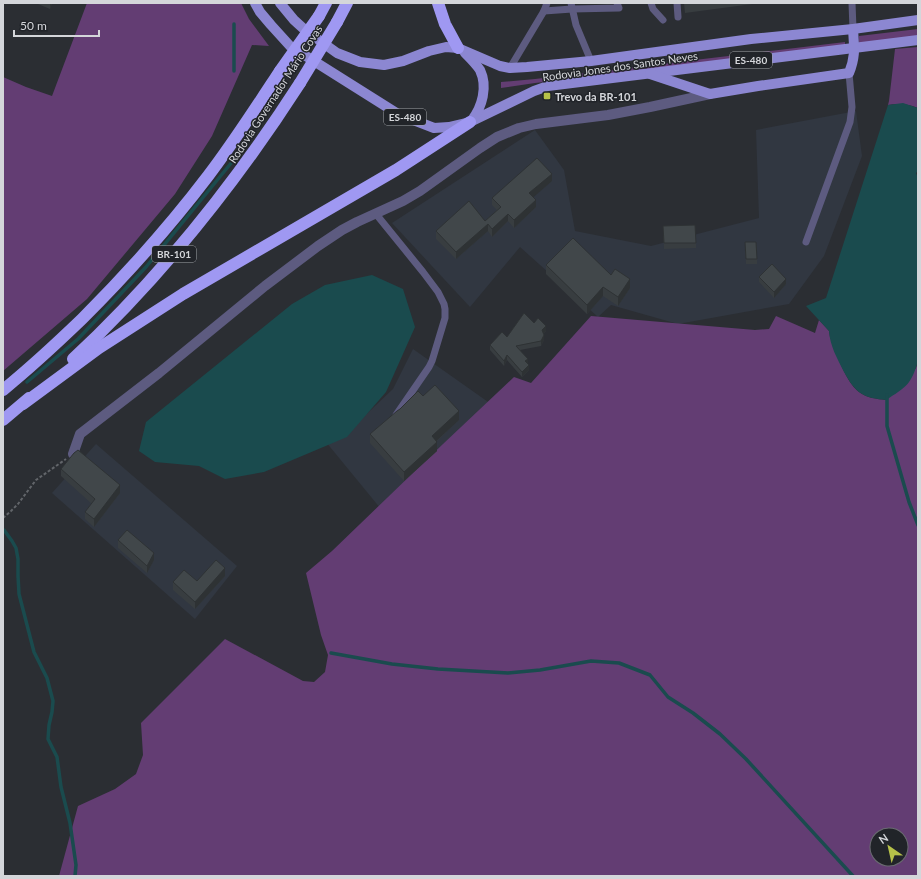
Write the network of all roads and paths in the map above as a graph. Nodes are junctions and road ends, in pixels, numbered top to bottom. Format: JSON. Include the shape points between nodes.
{"nodes":[{"id":1,"x":255,"y":3,"type":"edge"},
{"id":2,"x":280,"y":3,"type":"edge"},
{"id":3,"x":326,"y":3,"type":"edge"},
{"id":4,"x":347,"y":3,"type":"edge"},
{"id":5,"x":438,"y":3,"type":"edge"},
{"id":6,"x":547,"y":3,"type":"edge"},
{"id":7,"x":650,"y":3,"type":"edge"},
{"id":8,"x":677,"y":3,"type":"edge"},
{"id":9,"x":852,"y":3,"type":"edge"},
{"id":10,"x":571,"y":6,"type":"edge"},
{"id":11,"x":618,"y":6,"type":"edge"},
{"id":12,"x":544,"y":11,"type":"junction"},
{"id":13,"x":678,"y":17,"type":"dead end"},
{"id":14,"x":663,"y":20,"type":"dead end"},
{"id":15,"x":918,"y":20,"type":"edge"},
{"id":16,"x":853,"y":28,"type":"junction"},
{"id":17,"x":918,"y":40,"type":"edge"},
{"id":18,"x":458,"y":48,"type":"junction"},
{"id":19,"x":855,"y":48,"type":"junction"},
{"id":20,"x":591,"y":61,"type":"junction"},
{"id":21,"x":510,"y":68,"type":"junction"},
{"id":22,"x":648,"y":73,"type":"junction"},
{"id":23,"x":850,"y":73,"type":"junction"},
{"id":24,"x":710,"y":94,"type":"junction"},
{"id":25,"x":470,"y":122,"type":"junction"},
{"id":26,"x":376,"y":214,"type":"junction"},
{"id":27,"x":806,"y":242,"type":"dead end"},
{"id":28,"x":3,"y":390,"type":"edge"},
{"id":29,"x":23,"y":404,"type":"junction"},
{"id":30,"x":396,"y":415,"type":"edge"},
{"id":31,"x":3,"y":420,"type":"edge"},
{"id":32,"x":73,"y":454,"type":"joint"},
{"id":33,"x":3,"y":518,"type":"edge"}],
"edges":[{"from":1,"to":25,"type":"main road","name":"Rodovia Jones dos Santos Neves","number":"ES-480","via":[[270,25],[290,46],[398,114],[434,128]]},
{"from":2,"to":18,"type":"main road","name":"Rodovia Jones dos Santos Neves","number":"ES-480","via":[[305,30],[338,53],[360,62],[393,64],[435,49]]},
{"from":3,"to":28,"type":"highway","name":"Rodovia Governador Mário Covas","number":"BR-101","bridge":true,"via":[[253,113],[181,210],[121,278],[69,331]]},
{"from":4,"to":29,"type":"highway","name":"Rodovia Governador Mário Covas","number":"BR-101","bridge":true,"via":[[300,83],[252,155],[199,224],[171,258],[95,338]]},
{"from":5,"to":18,"type":"highway","via":[[444,24]]},
{"from":6,"to":12,"type":"lane"},
{"from":7,"to":14,"type":"lane"},
{"from":8,"to":13,"type":"lane"},
{"from":9,"to":16,"type":"lane"},
{"from":10,"to":11,"type":"lane"},
{"from":10,"to":12,"type":"lane"},
{"from":10,"to":20,"type":"lane"},
{"from":12,"to":21,"type":"lane"},
{"from":15,"to":16,"type":"main road","name":"Rodovia Jones dos Santos Neves","number":"ES-480"},
{"from":16,"to":19,"type":"main road"},
{"from":16,"to":20,"type":"main road","name":"Rodovia Jones dos Santos Neves","number":"ES-480"},
{"from":17,"to":19,"type":"main road","name":"Rodovia Jones dos Santos Neves","number":"ES-480"},
{"from":18,"to":21,"type":"main road","name":"Rodovia Jones dos Santos Neves","number":"ES-480"},
{"from":18,"to":25,"type":"main road","via":[[471,58],[480,70],[483,83],[483,98]]},
{"from":19,"to":22,"type":"main road","name":"Rodovia Jones dos Santos Neves","number":"ES-480"},
{"from":19,"to":23,"type":"main road"},
{"from":20,"to":21,"type":"main road","name":"Rodovia Jones dos Santos Neves","number":"ES-480"},
{"from":22,"to":24,"type":"main road"},
{"from":22,"to":25,"type":"main road","name":"Rodovia Jones dos Santos Neves","number":"ES-480","via":[[548,86]]},
{"from":23,"to":24,"type":"main road"},
{"from":23,"to":27,"type":"lane","via":[[850,122]]},
{"from":24,"to":26,"type":"street","via":[[608,115],[536,124],[510,131],[480,148],[403,201]]},
{"from":25,"to":29,"type":"highway","via":[[396,170],[177,297],[99,348]]},
{"from":26,"to":30,"type":"lane","via":[[432,284],[445,308],[445,318],[432,361]]},
{"from":26,"to":32,"type":"street","via":[[342,230],[259,290],[80,434]]},
{"from":29,"to":31,"type":"highway","name":"Rodovia Governador Mário Covas","number":"BR-101"},
{"from":32,"to":33,"type":"path","via":[[36,480],[18,504]]}]}
